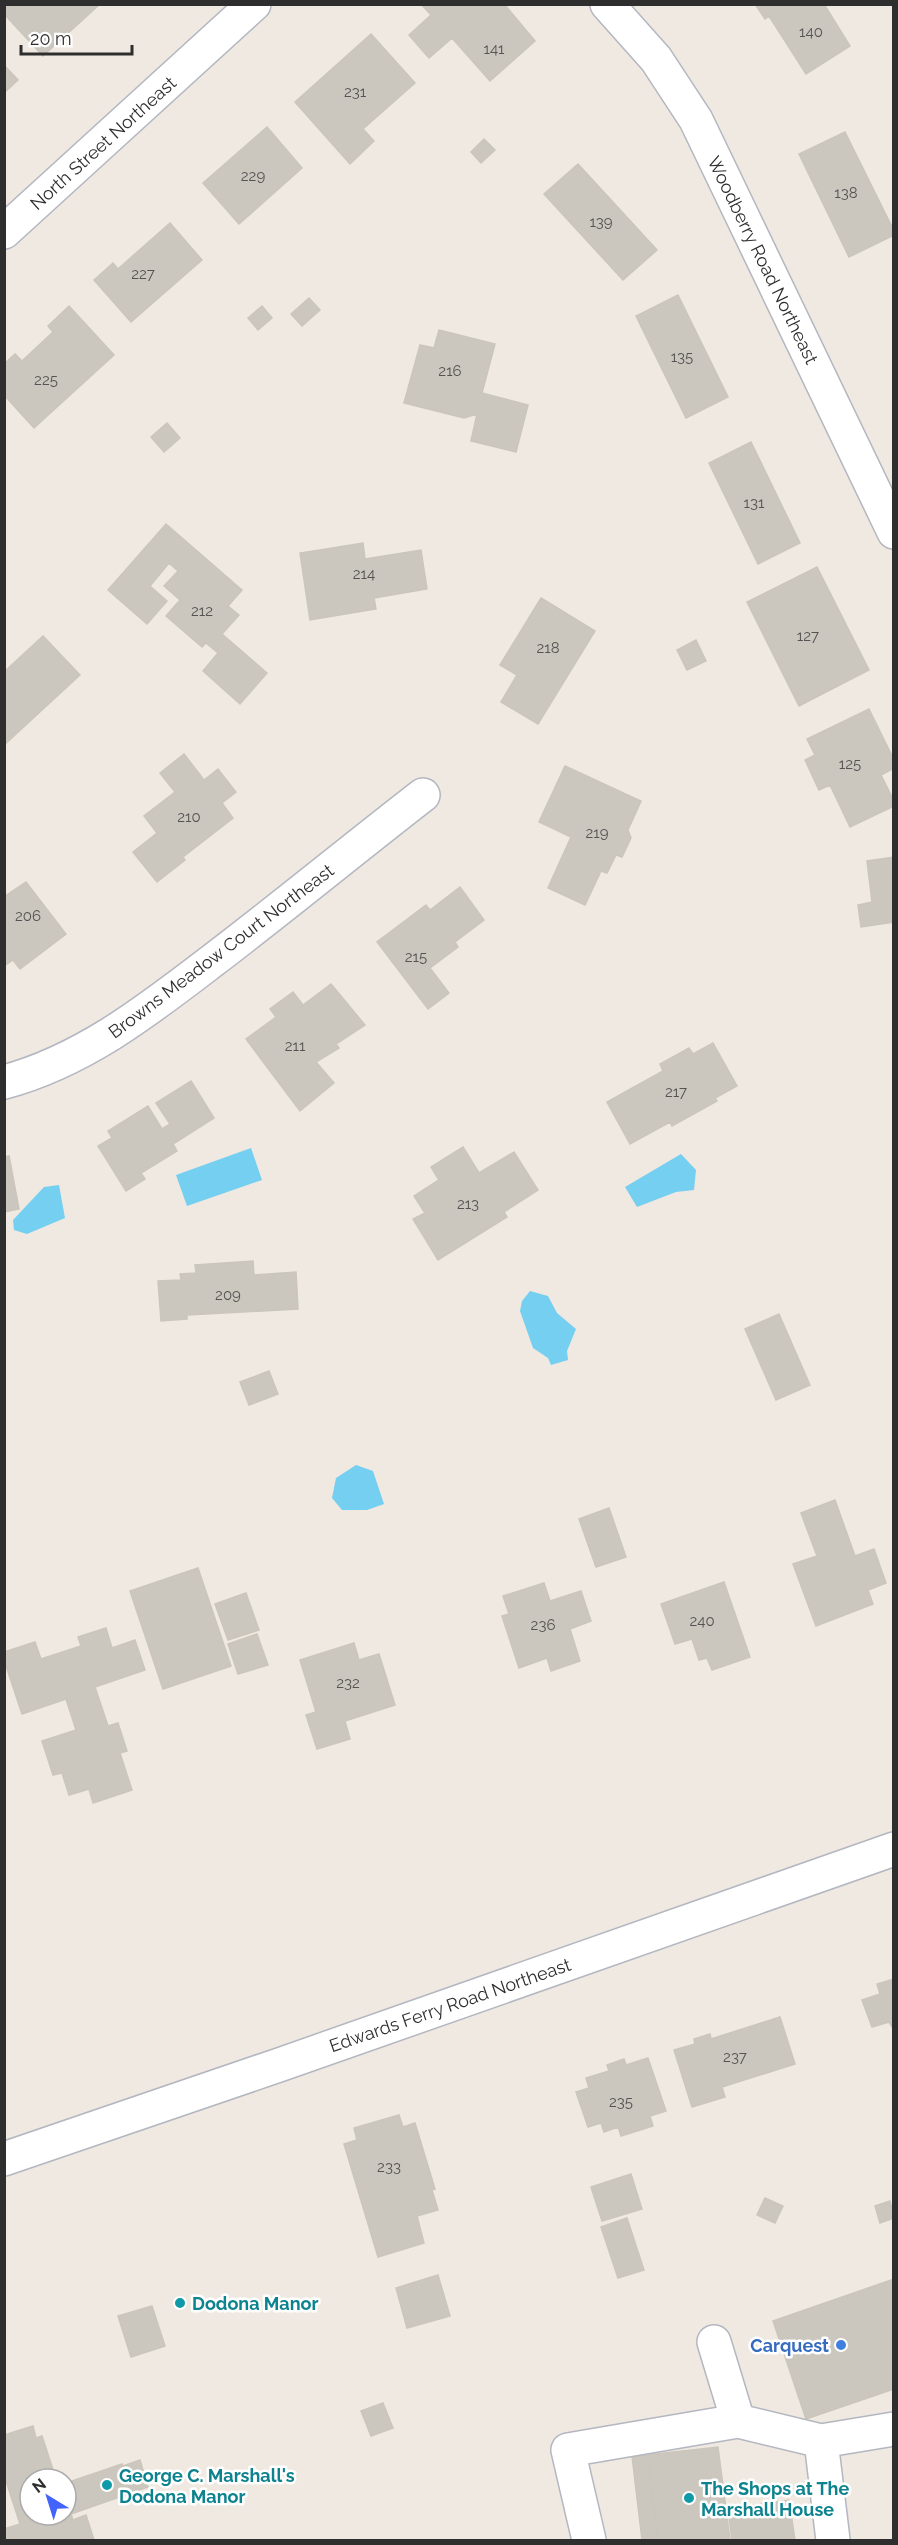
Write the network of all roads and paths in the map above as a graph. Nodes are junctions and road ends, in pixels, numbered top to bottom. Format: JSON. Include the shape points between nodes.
{"nodes":[{"id":1,"x":254,"y":4,"type":"edge"},
{"id":2,"x":606,"y":4,"type":"edge"},
{"id":3,"x":4,"y":232,"type":"edge"},
{"id":4,"x":894,"y":532,"type":"edge"},
{"id":5,"x":423,"y":795,"type":"dead end"},
{"id":6,"x":4,"y":1082,"type":"edge"},
{"id":7,"x":894,"y":1849,"type":"edge"},
{"id":8,"x":4,"y":2158,"type":"edge"},
{"id":9,"x":714,"y":2342,"type":"dead end"},
{"id":10,"x":738,"y":2421,"type":"junction"},
{"id":11,"x":894,"y":2429,"type":"edge"},
{"id":12,"x":821,"y":2441,"type":"junction"},
{"id":13,"x":589,"y":2541,"type":"edge"},
{"id":14,"x":833,"y":2541,"type":"edge"}],
"edges":[{"from":1,"to":3,"type":"street","name":"North Street Northeast"},
{"from":2,"to":4,"type":"street","name":"Woodberry Road Northeast","via":[[656,59],[696,120]]},
{"from":5,"to":6,"type":"street","name":"Browns Meadow Court Northeast","via":[[148,1009],[94,1044],[36,1073]]},
{"from":7,"to":8,"type":"street","name":"Edwards Ferry Road Northeast"},
{"from":9,"to":10,"type":"street"},
{"from":10,"to":12,"type":"street"},
{"from":10,"to":13,"type":"street","via":[[568,2450]]},
{"from":11,"to":12,"type":"street"},
{"from":12,"to":14,"type":"street"}]}
